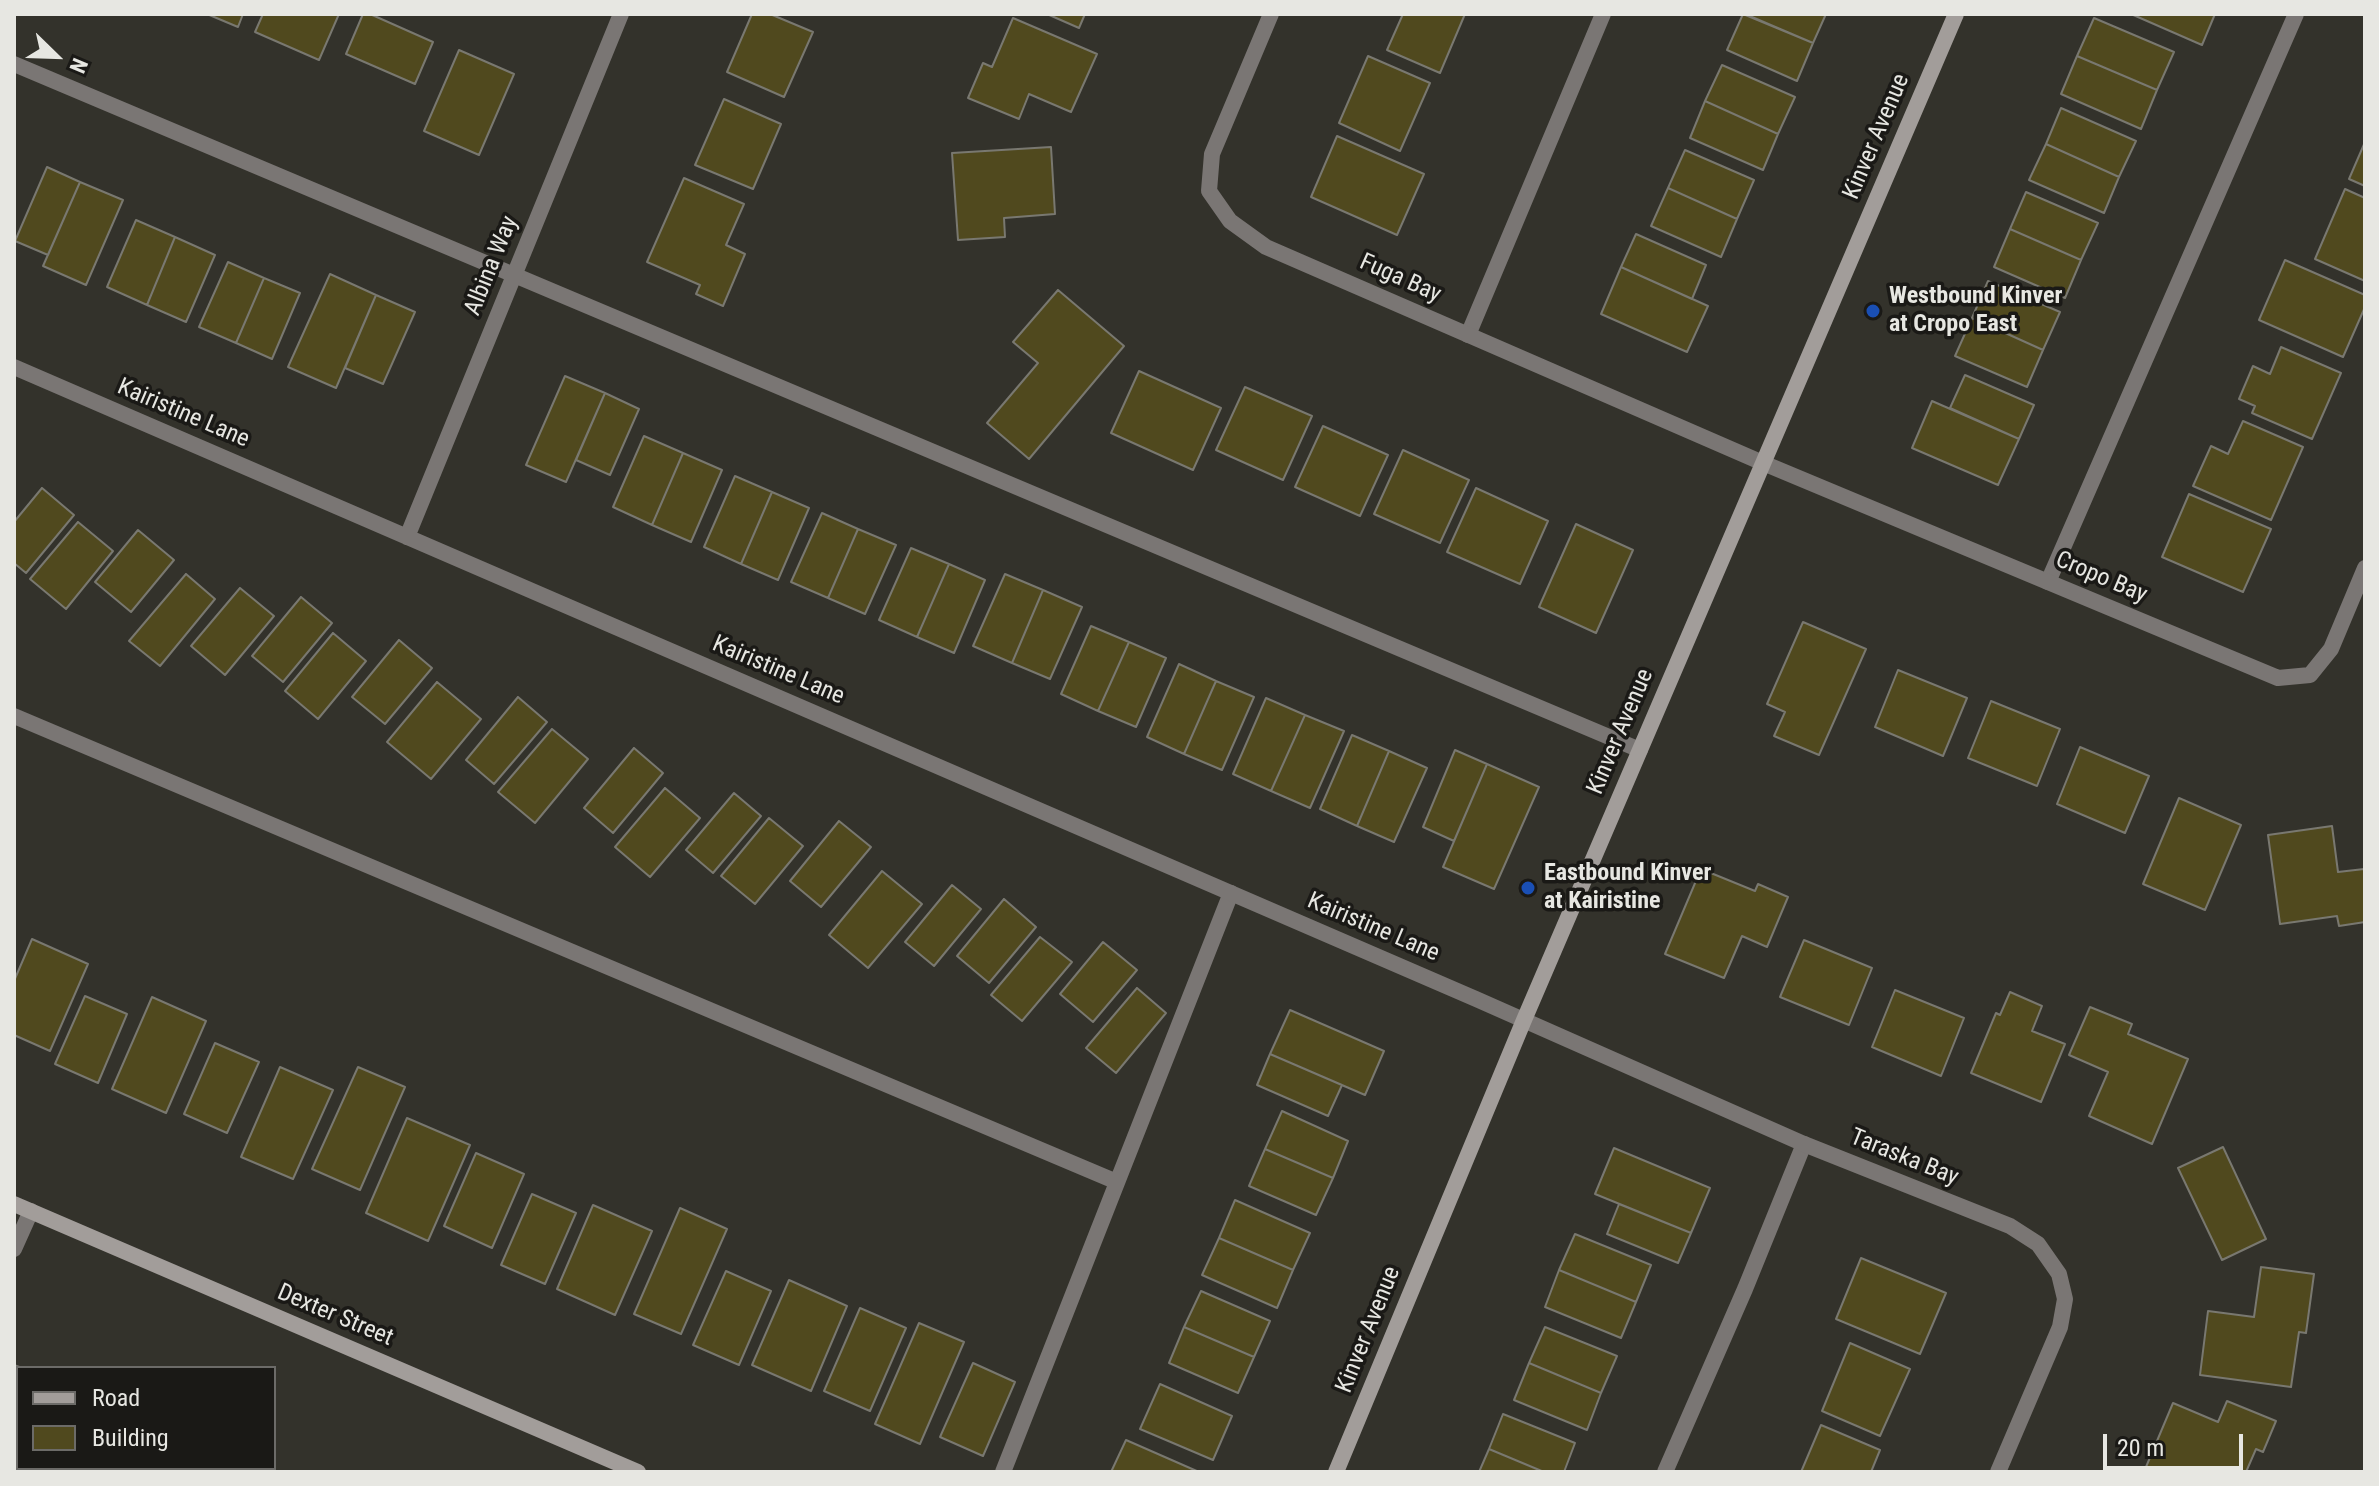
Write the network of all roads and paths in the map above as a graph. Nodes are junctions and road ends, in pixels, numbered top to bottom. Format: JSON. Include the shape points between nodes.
{"nodes":[{"id":1,"x":621,"y":14,"type":"edge"},
{"id":2,"x":1271,"y":14,"type":"edge"},
{"id":3,"x":1603,"y":14,"type":"edge"},
{"id":4,"x":1956,"y":14,"type":"edge"},
{"id":5,"x":2296,"y":14,"type":"edge"},
{"id":6,"x":14,"y":64,"type":"edge"},
{"id":7,"x":515,"y":275,"type":"junction"},
{"id":8,"x":1468,"y":335,"type":"junction"},
{"id":9,"x":14,"y":367,"type":"edge"},
{"id":10,"x":1763,"y":463,"type":"junction"},
{"id":11,"x":407,"y":537,"type":"junction"},
{"id":12,"x":2365,"y":568,"type":"edge"},
{"id":13,"x":2048,"y":582,"type":"junction"},
{"id":14,"x":14,"y":716,"type":"edge"},
{"id":15,"x":1640,"y":750,"type":"junction"},
{"id":16,"x":1231,"y":893,"type":"junction"},
{"id":17,"x":1524,"y":1020,"type":"junction"},
{"id":18,"x":1804,"y":1144,"type":"junction"},
{"id":19,"x":1117,"y":1182,"type":"junction"},
{"id":20,"x":14,"y":1204,"type":"edge"},
{"id":21,"x":31,"y":1211,"type":"junction"},
{"id":22,"x":14,"y":1249,"type":"edge"},
{"id":23,"x":638,"y":1472,"type":"edge"},
{"id":24,"x":1003,"y":1472,"type":"edge"},
{"id":25,"x":1336,"y":1472,"type":"edge"},
{"id":26,"x":1665,"y":1472,"type":"edge"},
{"id":27,"x":1998,"y":1472,"type":"edge"}],
"edges":[{"from":1,"to":7,"type":"street","name":"Albina Way"},
{"from":2,"to":8,"type":"street","name":"Fuga Bay","via":[[1212,154],[1209,191],[1230,221],[1266,247]]},
{"from":3,"to":8,"type":"street"},
{"from":4,"to":10,"type":"street","name":"Kinver Avenue"},
{"from":5,"to":13,"type":"street"},
{"from":6,"to":7,"type":"street"},
{"from":7,"to":11,"type":"street","name":"Albina Way"},
{"from":7,"to":15,"type":"street"},
{"from":8,"to":10,"type":"street","name":"Fuga Bay"},
{"from":9,"to":11,"type":"street","name":"Kairistine Lane"},
{"from":10,"to":13,"type":"street","name":"Cropo Bay"},
{"from":10,"to":15,"type":"street","name":"Kinver Avenue"},
{"from":11,"to":16,"type":"street","name":"Kairistine Lane"},
{"from":12,"to":13,"type":"street","name":"Cropo Bay","via":[[2331,649],[2310,675],[2278,678]]},
{"from":14,"to":19,"type":"street"},
{"from":15,"to":17,"type":"street","name":"Kinver Avenue"},
{"from":16,"to":17,"type":"street","name":"Kairistine Lane"},
{"from":16,"to":19,"type":"street"},
{"from":17,"to":18,"type":"street","name":"Taraska Bay"},
{"from":17,"to":25,"type":"street","name":"Kinver Avenue"},
{"from":18,"to":26,"type":"street"},
{"from":18,"to":27,"type":"street","name":"Taraska Bay","via":[[2010,1226],[2038,1244],[2059,1274],[2065,1299],[2060,1327]]},
{"from":19,"to":24,"type":"street"},
{"from":20,"to":21,"type":"street","name":"Dexter Street"},
{"from":21,"to":22,"type":"street"},
{"from":21,"to":23,"type":"street","name":"Dexter Street"}]}
